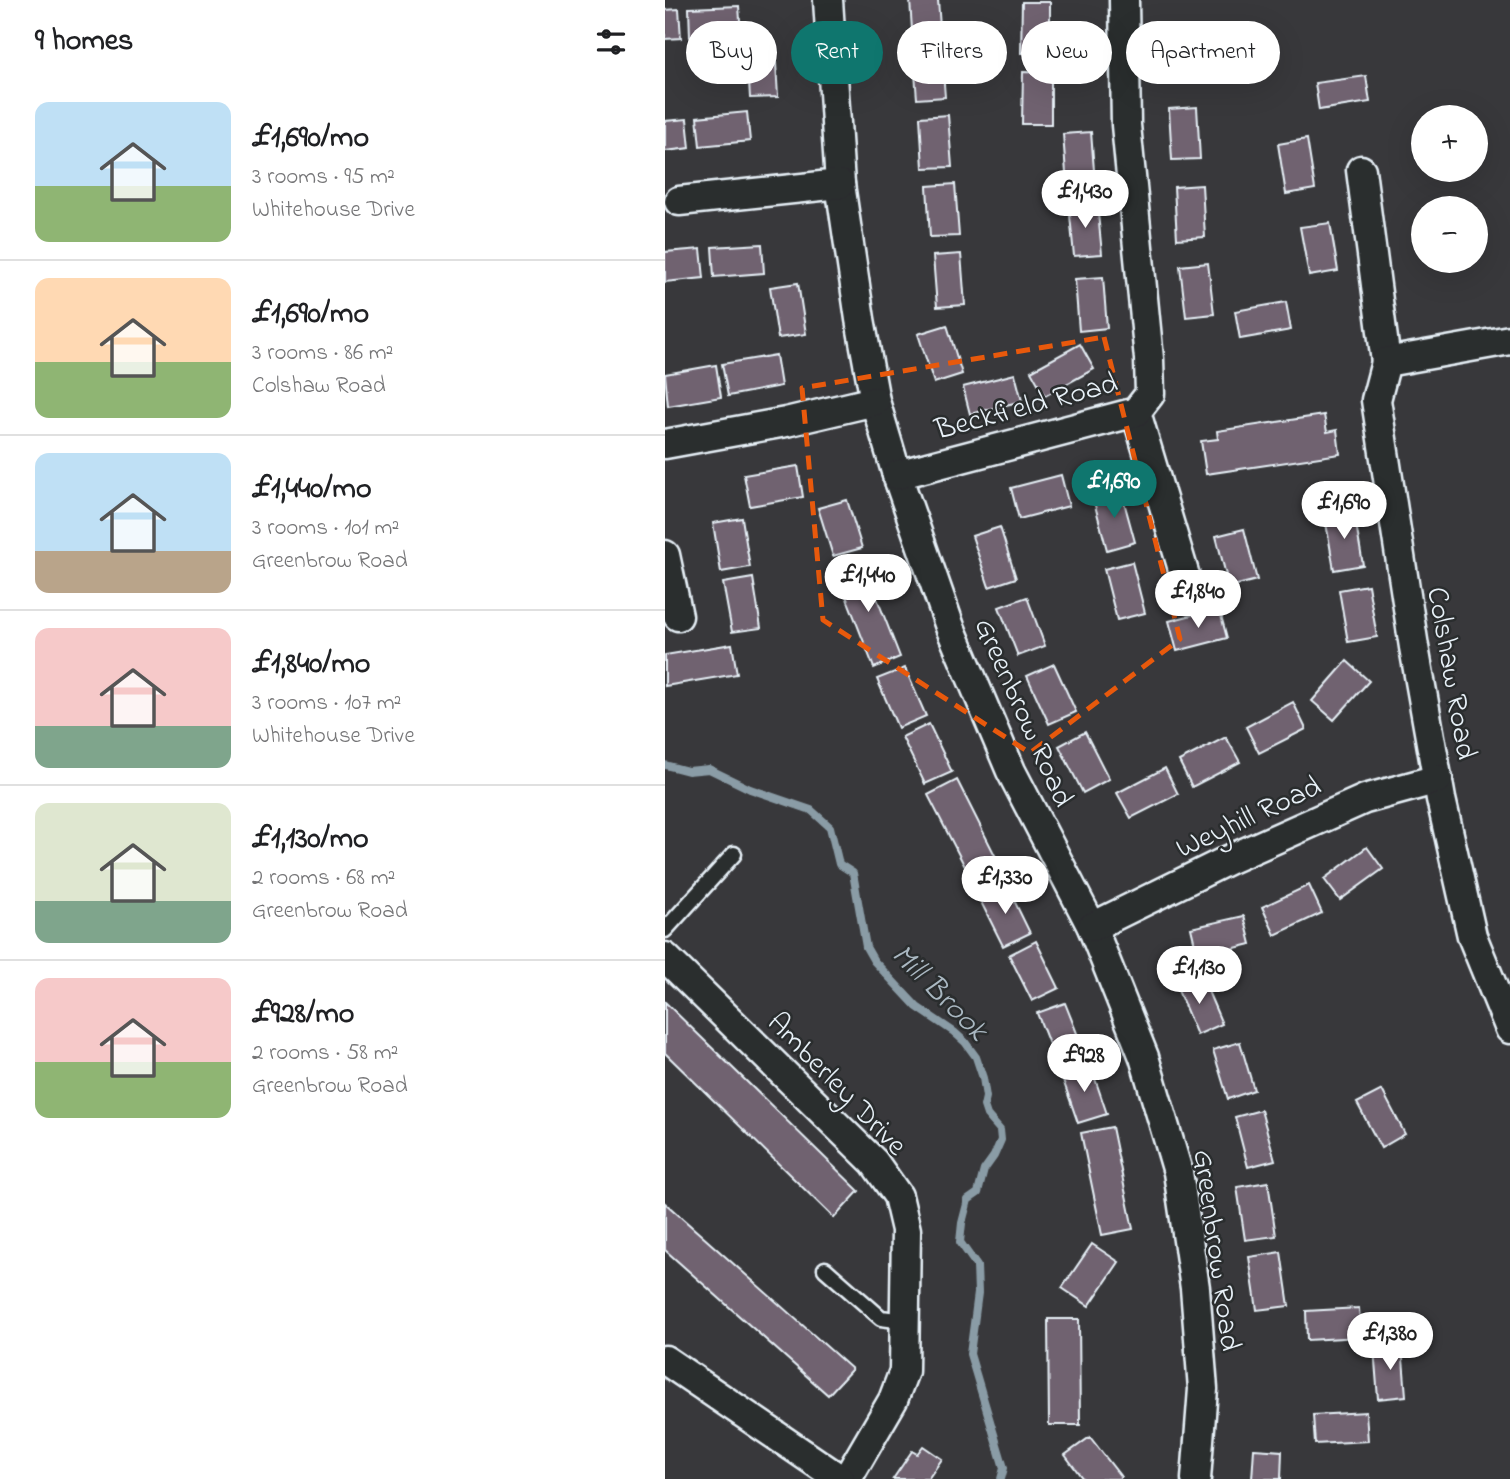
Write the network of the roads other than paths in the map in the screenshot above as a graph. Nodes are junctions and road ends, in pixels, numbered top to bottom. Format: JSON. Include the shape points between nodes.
{"nodes":[{"id":1,"x":828,"y":0,"type":"edge"},
{"id":2,"x":1124,"y":0,"type":"edge"},
{"id":3,"x":1361,"y":170,"type":"dead end"},
{"id":4,"x":840,"y":184,"type":"junction"},
{"id":5,"x":679,"y":201,"type":"dead end"},
{"id":6,"x":1510,"y":340,"type":"edge"},
{"id":7,"x":1385,"y":362,"type":"junction"},
{"id":8,"x":875,"y":401,"type":"junction"},
{"id":9,"x":1136,"y":412,"type":"junction"},
{"id":10,"x":665,"y":444,"type":"edge"},
{"id":11,"x":897,"y":475,"type":"junction"},
{"id":12,"x":665,"y":555,"type":"edge"},
{"id":13,"x":1191,"y":596,"type":"dead end"},
{"id":14,"x":678,"y":616,"type":"dead end"},
{"id":15,"x":1438,"y":779,"type":"junction"},
{"id":16,"x":734,"y":854,"type":"dead end"},
{"id":17,"x":1092,"y":927,"type":"junction"},
{"id":18,"x":665,"y":930,"type":"edge"},
{"id":19,"x":665,"y":957,"type":"edge"},
{"id":20,"x":1510,"y":1030,"type":"edge"},
{"id":21,"x":825,"y":1269,"type":"dead end"},
{"id":22,"x":904,"y":1321,"type":"junction"},
{"id":23,"x":665,"y":1360,"type":"edge"},
{"id":24,"x":840,"y":1479,"type":"edge"},
{"id":25,"x":847,"y":1479,"type":"edge"},
{"id":26,"x":1196,"y":1479,"type":"edge"}],
"edges":[{"from":1,"to":4,"type":"street","name":"Greenbrow Road"},
{"from":2,"to":9,"type":"street","name":"Beckfield Road","via":[[1126,125],[1149,359],[1150,394]]},
{"from":3,"to":7,"type":"street"},
{"from":4,"to":5,"type":"street"},
{"from":4,"to":8,"type":"street","name":"Greenbrow Road"},
{"from":6,"to":7,"type":"street"},
{"from":7,"to":15,"type":"street","name":"Colshaw Road","via":[[1376,400]]},
{"from":8,"to":10,"type":"street"},
{"from":8,"to":11,"type":"street","name":"Greenbrow Road"},
{"from":9,"to":11,"type":"street","name":"Beckfield Road"},
{"from":9,"to":13,"type":"street"},
{"from":11,"to":17,"type":"street","name":"Greenbrow Road","via":[[950,627],[1010,771]]},
{"from":12,"to":14,"type":"street"},
{"from":15,"to":17,"type":"street","name":"Weyhill Road","via":[[1365,799]]},
{"from":15,"to":20,"type":"street","name":"Colshaw Road","via":[[1472,936]]},
{"from":16,"to":18,"type":"lane"},
{"from":17,"to":26,"type":"street","name":"Greenbrow Road","via":[[1144,1056],[1178,1172],[1195,1288],[1203,1389]]},
{"from":19,"to":22,"type":"street","name":"Amberley Drive","via":[[874,1162],[898,1196],[906,1230]]},
{"from":21,"to":22,"type":"lane","via":[[881,1318]]},
{"from":22,"to":25,"type":"street","name":"Amberley Drive","via":[[904,1371]]},
{"from":23,"to":24,"type":"street"}]}
